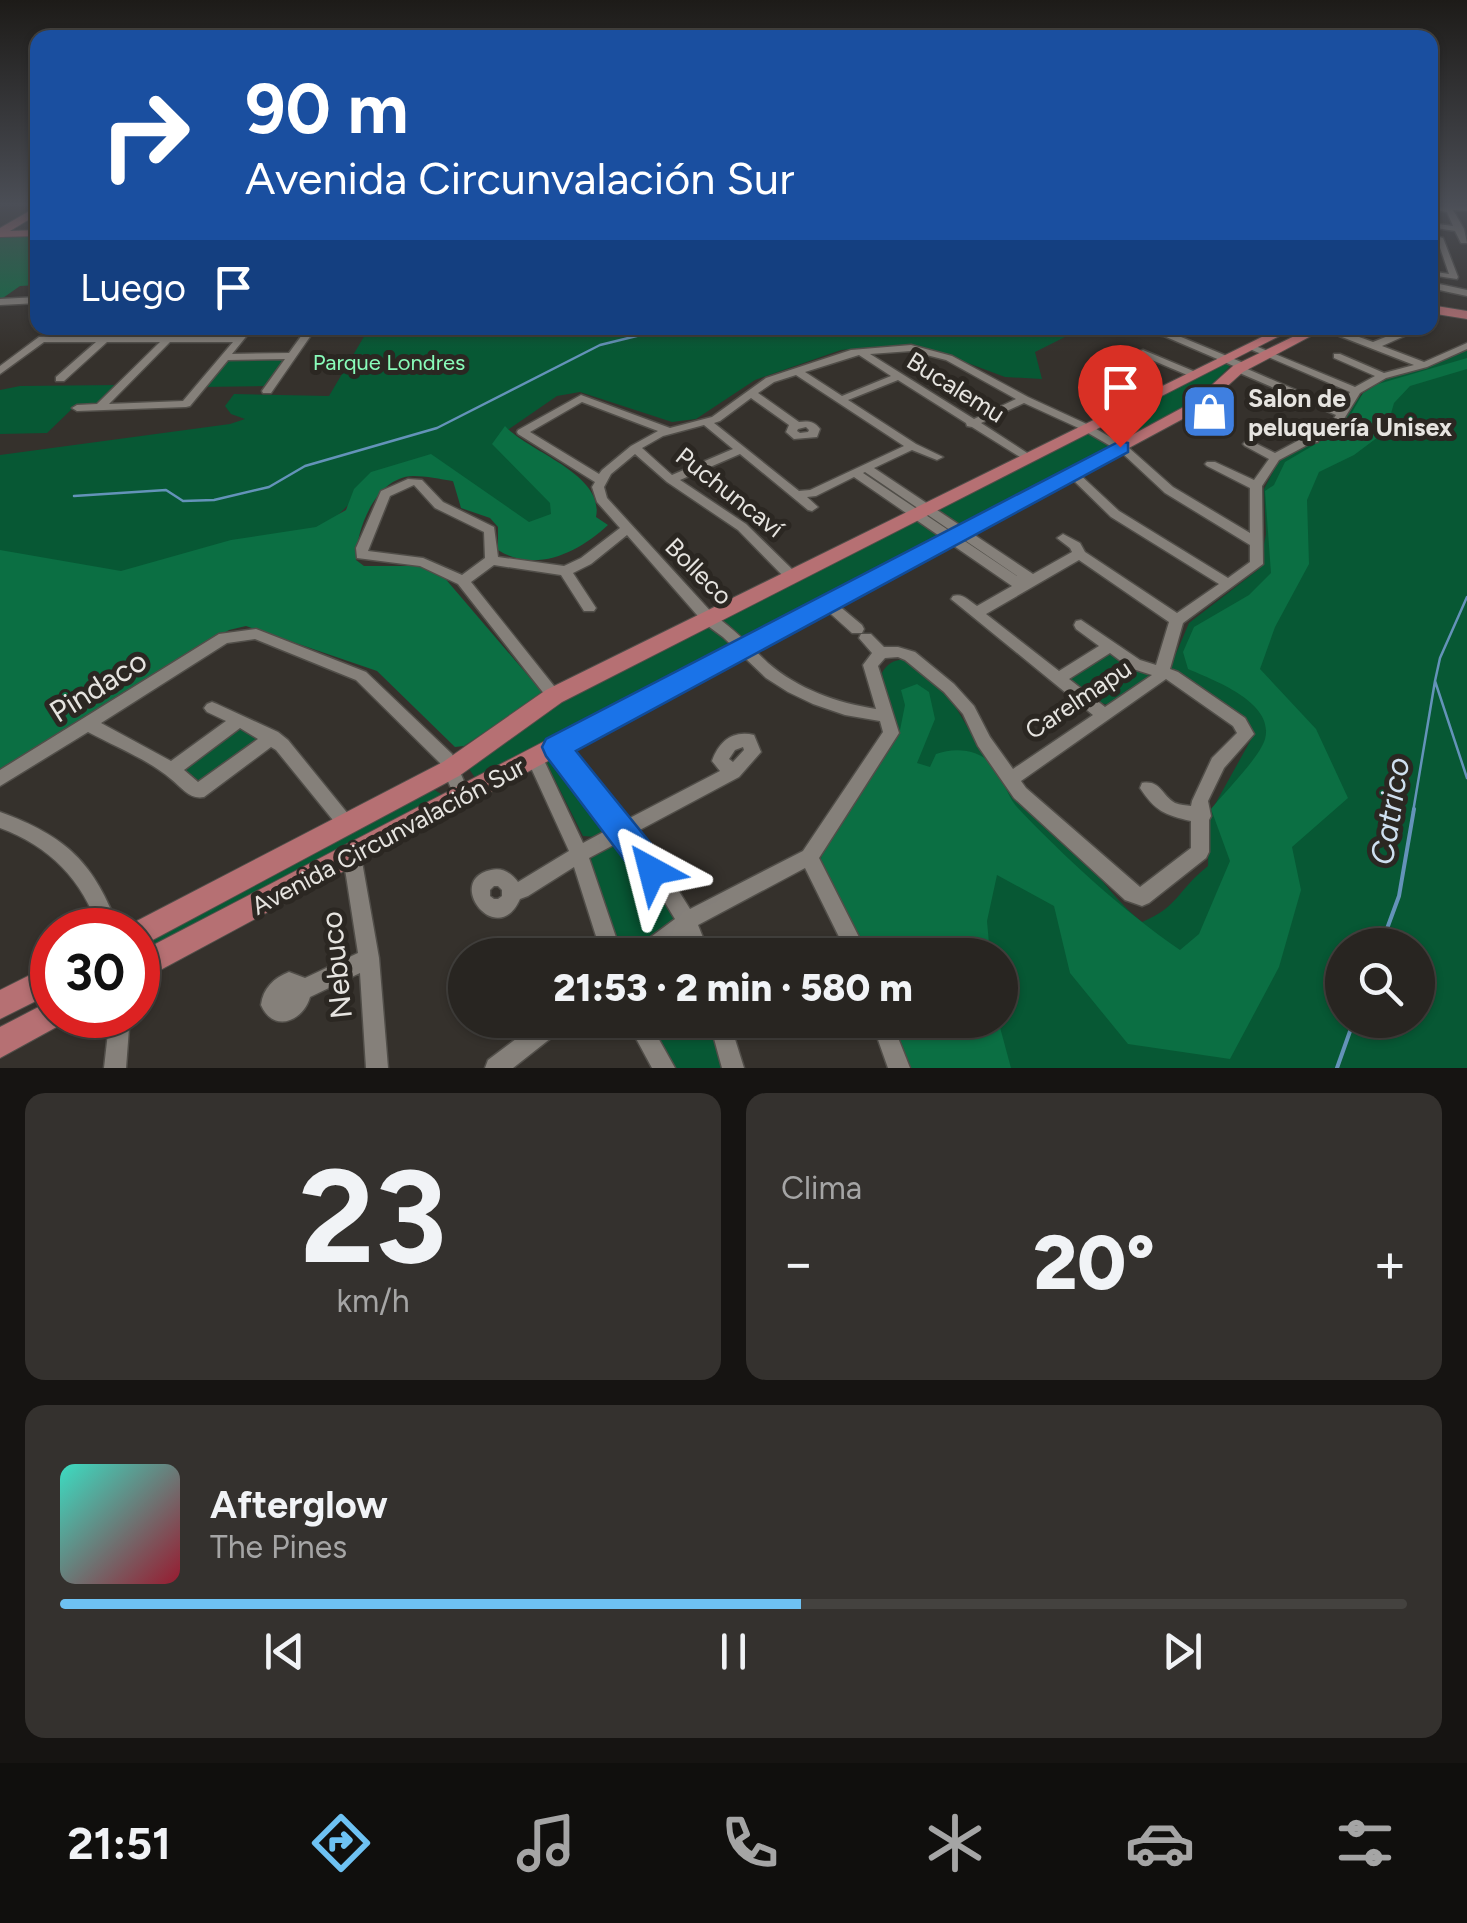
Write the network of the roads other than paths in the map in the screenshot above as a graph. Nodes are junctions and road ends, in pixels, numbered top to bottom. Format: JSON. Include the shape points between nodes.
{"nodes":[{"id":1,"x":1442,"y":253,"type":"edge"},
{"id":2,"x":1438,"y":275,"type":"edge"},
{"id":3,"x":1438,"y":287,"type":"edge"},
{"id":4,"x":1467,"y":293,"type":"edge"},
{"id":5,"x":30,"y":300,"type":"edge"},
{"id":6,"x":0,"y":302,"type":"edge"},
{"id":7,"x":1438,"y":307,"type":"edge"},
{"id":8,"x":1467,"y":312,"type":"edge"},
{"id":9,"x":40,"y":335,"type":"edge"},
{"id":10,"x":59,"y":335,"type":"edge"},
{"id":11,"x":109,"y":335,"type":"edge"},
{"id":12,"x":172,"y":335,"type":"edge"},
{"id":13,"x":243,"y":335,"type":"edge"},
{"id":14,"x":306,"y":335,"type":"edge"},
{"id":15,"x":1168,"y":335,"type":"edge"},
{"id":16,"x":1279,"y":335,"type":"edge"},
{"id":17,"x":1301,"y":335,"type":"edge"},
{"id":18,"x":1347,"y":335,"type":"edge"},
{"id":19,"x":1391,"y":335,"type":"edge"},
{"id":20,"x":168,"y":339,"type":"junction"},
{"id":21,"x":240,"y":339,"type":"junction"},
{"id":22,"x":103,"y":340,"type":"junction"},
{"id":23,"x":1375,"y":345,"type":"junction"},
{"id":24,"x":1467,"y":346,"type":"edge"},
{"id":25,"x":1259,"y":350,"type":"junction"},
{"id":26,"x":860,"y":352,"type":"junction"},
{"id":27,"x":1143,"y":352,"type":"dead end"},
{"id":28,"x":290,"y":356,"type":"junction"},
{"id":29,"x":1337,"y":356,"type":"dead end"},
{"id":30,"x":224,"y":357,"type":"junction"},
{"id":31,"x":1236,"y":364,"type":"junction"},
{"id":32,"x":1424,"y":365,"type":"junction"},
{"id":33,"x":0,"y":371,"type":"edge"},
{"id":34,"x":797,"y":371,"type":"junction"},
{"id":35,"x":1194,"y":375,"type":"junction"},
{"id":36,"x":897,"y":376,"type":"junction"},
{"id":37,"x":1384,"y":376,"type":"junction"},
{"id":38,"x":60,"y":379,"type":"dead end"},
{"id":39,"x":267,"y":391,"type":"dead end"},
{"id":40,"x":1356,"y":391,"type":"junction"},
{"id":41,"x":752,"y":394,"type":"junction"},
{"id":42,"x":1024,"y":399,"type":"junction"},
{"id":43,"x":842,"y":400,"type":"junction"},
{"id":44,"x":77,"y":408,"type":"dead end"},
{"id":45,"x":100,"y":408,"type":"junction"},
{"id":46,"x":1341,"y":414,"type":"junction"},
{"id":47,"x":707,"y":422,"type":"junction"},
{"id":48,"x":1281,"y":423,"type":"dead end"},
{"id":49,"x":970,"y":424,"type":"junction"},
{"id":50,"x":796,"y":425,"type":"dead end"},
{"id":51,"x":1087,"y":428,"type":"junction"},
{"id":52,"x":668,"y":430,"type":"junction"},
{"id":53,"x":1314,"y":440,"type":"junction"},
{"id":54,"x":1249,"y":444,"type":"dead end"},
{"id":55,"x":912,"y":446,"type":"junction"},
{"id":56,"x":1120,"y":447,"type":"junction"},
{"id":57,"x":635,"y":448,"type":"junction"},
{"id":58,"x":742,"y":450,"type":"junction"},
{"id":59,"x":937,"y":457,"type":"dead end"},
{"id":60,"x":1029,"y":458,"type":"junction"},
{"id":61,"x":1275,"y":458,"type":"junction"},
{"id":62,"x":1211,"y":464,"type":"dead end"},
{"id":63,"x":862,"y":471,"type":"junction"},
{"id":64,"x":1072,"y":473,"type":"junction"},
{"id":65,"x":600,"y":480,"type":"junction"},
{"id":66,"x":671,"y":480,"type":"junction"},
{"id":67,"x":1256,"y":486,"type":"junction"},
{"id":68,"x":801,"y":494,"type":"junction"},
{"id":69,"x":812,"y":507,"type":"dead end"},
{"id":70,"x":922,"y":512,"type":"junction"},
{"id":71,"x":626,"y":529,"type":"junction"},
{"id":72,"x":956,"y":535,"type":"junction"},
{"id":73,"x":1062,"y":538,"type":"dead end"},
{"id":74,"x":1257,"y":543,"type":"junction"},
{"id":75,"x":1079,"y":554,"type":"junction"},
{"id":76,"x":492,"y":560,"type":"junction"},
{"id":77,"x":565,"y":571,"type":"junction"},
{"id":78,"x":792,"y":577,"type":"junction"},
{"id":79,"x":462,"y":581,"type":"junction"},
{"id":80,"x":1026,"y":583,"type":"junction"},
{"id":81,"x":1228,"y":584,"type":"junction"},
{"id":82,"x":958,"y":599,"type":"dead end"},
{"id":83,"x":827,"y":603,"type":"junction"},
{"id":84,"x":589,"y":608,"type":"dead end"},
{"id":85,"x":976,"y":613,"type":"junction"},
{"id":86,"x":709,"y":619,"type":"junction"},
{"id":87,"x":1177,"y":620,"type":"junction"},
{"id":88,"x":1081,"y":625,"type":"dead end"},
{"id":89,"x":746,"y":646,"type":"junction"},
{"id":90,"x":1110,"y":646,"type":"junction"},
{"id":91,"x":882,"y":653,"type":"junction"},
{"id":92,"x":1162,"y":672,"type":"junction"},
{"id":93,"x":1059,"y":678,"type":"junction"},
{"id":94,"x":554,"y":696,"type":"junction"},
{"id":95,"x":212,"y":708,"type":"dead end"},
{"id":96,"x":1105,"y":715,"type":"junction"},
{"id":97,"x":886,"y":716,"type":"junction"},
{"id":98,"x":239,"y":720,"type":"junction"},
{"id":99,"x":88,"y":724,"type":"junction"},
{"id":100,"x":272,"y":736,"type":"junction"},
{"id":101,"x":556,"y":747,"type":"junction"},
{"id":102,"x":535,"y":759,"type":"junction"},
{"id":103,"x":450,"y":769,"type":"junction"},
{"id":104,"x":172,"y":770,"type":"junction"},
{"id":105,"x":732,"y":772,"type":"dead end"},
{"id":106,"x":1013,"y":778,"type":"junction"},
{"id":107,"x":0,"y":779,"type":"edge"},
{"id":108,"x":1148,"y":788,"type":"dead end"},
{"id":109,"x":463,"y":797,"type":"junction"},
{"id":110,"x":1202,"y":816,"type":"junction"},
{"id":111,"x":0,"y":820,"type":"edge"},
{"id":112,"x":348,"y":825,"type":"junction"},
{"id":113,"x":622,"y":832,"type":"junction"},
{"id":114,"x":579,"y":854,"type":"junction"},
{"id":115,"x":352,"y":856,"type":"junction"},
{"id":116,"x":809,"y":857,"type":"junction"},
{"id":117,"x":512,"y":892,"type":"dead end"},
{"id":118,"x":101,"y":908,"type":"edge"},
{"id":119,"x":688,"y":921,"type":"junction"},
{"id":120,"x":160,"y":923,"type":"edge"},
{"id":121,"x":606,"y":938,"type":"edge"},
{"id":122,"x":666,"y":938,"type":"edge"},
{"id":123,"x":694,"y":938,"type":"edge"},
{"id":124,"x":850,"y":938,"type":"edge"},
{"id":125,"x":160,"y":956,"type":"edge"},
{"id":126,"x":368,"y":958,"type":"junction"},
{"id":127,"x":30,"y":989,"type":"edge"},
{"id":128,"x":302,"y":990,"type":"dead end"},
{"id":129,"x":0,"y":1005,"type":"edge"},
{"id":130,"x":30,"y":1026,"type":"edge"},
{"id":131,"x":118,"y":1038,"type":"edge"},
{"id":132,"x":535,"y":1038,"type":"edge"},
{"id":133,"x":646,"y":1038,"type":"edge"},
{"id":134,"x":724,"y":1038,"type":"edge"},
{"id":135,"x":888,"y":1038,"type":"edge"},
{"id":136,"x":0,"y":1043,"type":"edge"},
{"id":137,"x":115,"y":1068,"type":"edge"},
{"id":138,"x":377,"y":1068,"type":"edge"},
{"id":139,"x":496,"y":1068,"type":"edge"},
{"id":140,"x":664,"y":1068,"type":"edge"},
{"id":141,"x":733,"y":1068,"type":"edge"},
{"id":142,"x":899,"y":1068,"type":"edge"}],
"edges":[{"from":1,"to":2,"type":"street","via":[[1454,277]]},
{"from":3,"to":4,"type":"street"},
{"from":5,"to":6,"type":"street"},
{"from":7,"to":8,"type":"main road"},
{"from":9,"to":33,"type":"street"},
{"from":10,"to":22,"type":"street"},
{"from":11,"to":22,"type":"street"},
{"from":12,"to":20,"type":"street"},
{"from":13,"to":21,"type":"street"},
{"from":14,"to":28,"type":"street"},
{"from":15,"to":31,"type":"street"},
{"from":16,"to":25,"type":"main road","name":"Avenida Circunvalación Sur"},
{"from":17,"to":25,"type":"main road","name":"Avenida Circunvalación Sur"},
{"from":18,"to":23,"type":"street"},
{"from":19,"to":23,"type":"street"},
{"from":20,"to":21,"type":"street"},
{"from":20,"to":22,"type":"street"},
{"from":20,"to":45,"type":"street"},
{"from":21,"to":30,"type":"street"},
{"from":22,"to":38,"type":"street"},
{"from":23,"to":32,"type":"street"},
{"from":24,"to":32,"type":"street"},
{"from":25,"to":31,"type":"main road","name":"Avenida Circunvalación Sur"},
{"from":25,"to":40,"type":"street"},
{"from":26,"to":34,"type":"street"},
{"from":26,"to":36,"type":"street","name":"Bucalemu"},
{"from":26,"to":42,"type":"street","via":[[932,352]]},
{"from":27,"to":35,"type":"street"},
{"from":28,"to":30,"type":"street"},
{"from":28,"to":39,"type":"street"},
{"from":29,"to":37,"type":"street"},
{"from":30,"to":45,"type":"street","via":[[186,404]]},
{"from":31,"to":35,"type":"main road","name":"Avenida Circunvalación Sur"},
{"from":31,"to":46,"type":"street"},
{"from":31,"to":56,"type":"main road","name":"Avenida Circunvalación Sur","via":[[1198,405]]},
{"from":32,"to":37,"type":"street"},
{"from":34,"to":41,"type":"street"},
{"from":34,"to":43,"type":"street"},
{"from":35,"to":51,"type":"main road","name":"Avenida Circunvalación Sur"},
{"from":36,"to":43,"type":"street"},
{"from":36,"to":49,"type":"street","name":"Bucalemu"},
{"from":37,"to":40,"type":"street"},
{"from":40,"to":46,"type":"street"},
{"from":41,"to":47,"type":"street"},
{"from":41,"to":50,"type":"street"},
{"from":42,"to":49,"type":"street"},
{"from":42,"to":51,"type":"street"},
{"from":43,"to":55,"type":"street"},
{"from":44,"to":45,"type":"street"},
{"from":46,"to":53,"type":"street"},
{"from":47,"to":52,"type":"street"},
{"from":47,"to":58,"type":"street"},
{"from":48,"to":53,"type":"street"},
{"from":49,"to":60,"type":"street","name":"Bucalemu"},
{"from":51,"to":56,"type":"street"},
{"from":51,"to":60,"type":"main road","name":"Avenida Circunvalación Sur"},
{"from":52,"to":57,"type":"street"},
{"from":52,"to":65,"type":"street","via":[[582,398],[522,432]]},
{"from":53,"to":61,"type":"street"},
{"from":54,"to":61,"type":"street"},
{"from":55,"to":59,"type":"street"},
{"from":55,"to":63,"type":"street"},
{"from":56,"to":64,"type":"main road","name":"Avenida Circunvalación Sur"},
{"from":56,"to":74,"type":"street","via":[[1170,490]]},
{"from":57,"to":65,"type":"street"},
{"from":57,"to":66,"type":"street","name":"Puchuncaví"},
{"from":58,"to":66,"type":"street"},
{"from":58,"to":68,"type":"street"},
{"from":60,"to":70,"type":"main road","name":"Avenida Circunvalación Sur"},
{"from":61,"to":67,"type":"street"},
{"from":62,"to":67,"type":"street"},
{"from":63,"to":68,"type":"street"},
{"from":63,"to":70,"type":"street"},
{"from":64,"to":72,"type":"main road","name":"Avenida Circunvalación Sur"},
{"from":64,"to":81,"type":"street","via":[[1115,514]]},
{"from":65,"to":71,"type":"street","name":"Bolleco","via":[[601,499]]},
{"from":66,"to":78,"type":"street","name":"Puchuncaví","via":[[742,527]]},
{"from":67,"to":74,"type":"street"},
{"from":68,"to":69,"type":"street"},
{"from":70,"to":72,"type":"street"},
{"from":70,"to":78,"type":"main road","name":"Avenida Circunvalación Sur"},
{"from":71,"to":77,"type":"street"},
{"from":71,"to":86,"type":"street","name":"Bolleco"},
{"from":72,"to":80,"type":"street"},
{"from":72,"to":83,"type":"main road","name":"Avenida Circunvalación Sur"},
{"from":73,"to":75,"type":"street"},
{"from":74,"to":81,"type":"street","via":[[1257,564]]},
{"from":75,"to":80,"type":"street"},
{"from":75,"to":87,"type":"street"},
{"from":76,"to":77,"type":"street"},
{"from":76,"to":79,"type":"street"},
{"from":76,"to":79,"type":"street","via":[[490,530],[438,505],[418,482],[393,487],[362,555],[423,562]]},
{"from":77,"to":84,"type":"street"},
{"from":78,"to":86,"type":"main road","name":"Avenida Circunvalación Sur"},
{"from":79,"to":94,"type":"street"},
{"from":80,"to":85,"type":"street"},
{"from":81,"to":87,"type":"street"},
{"from":82,"to":85,"type":"street"},
{"from":83,"to":89,"type":"main road","name":"Avenida Circunvalación Sur"},
{"from":83,"to":91,"type":"street"},
{"from":85,"to":93,"type":"street"},
{"from":86,"to":89,"type":"street","name":"Bolleco"},
{"from":86,"to":94,"type":"main road","name":"Avenida Circunvalación Sur"},
{"from":87,"to":92,"type":"street","name":"Carelmapu"},
{"from":88,"to":90,"type":"street"},
{"from":89,"to":97,"type":"street","name":"Bolleco","via":[[780,680],[853,714]]},
{"from":89,"to":101,"type":"main road","name":"Avenida Circunvalación Sur"},
{"from":90,"to":92,"type":"street"},
{"from":90,"to":93,"type":"street","name":"Carelmapu"},
{"from":91,"to":97,"type":"street","via":[[870,665]]},
{"from":91,"to":106,"type":"street","via":[[910,656],[948,688]]},
{"from":92,"to":96,"type":"street","name":"Carelmapu"},
{"from":92,"to":110,"type":"street","via":[[1246,731],[1246,739],[1218,763],[1200,801]]},
{"from":93,"to":96,"type":"street"},
{"from":94,"to":103,"type":"main road","name":"Avenida Circunvalación Sur"},
{"from":95,"to":98,"type":"street"},
{"from":96,"to":106,"type":"street","name":"Carelmapu"},
{"from":97,"to":116,"type":"street","via":[[890,733]]},
{"from":98,"to":100,"type":"street"},
{"from":98,"to":104,"type":"street"},
{"from":99,"to":103,"type":"street","name":"Pindaco","via":[[224,638],[256,634],[361,676]]},
{"from":99,"to":104,"type":"street"},
{"from":99,"to":107,"type":"street","name":"Pindaco"},
{"from":100,"to":104,"type":"street","via":[[198,792]]},
{"from":100,"to":112,"type":"street"},
{"from":101,"to":102,"type":"main road","name":"Avenida Circunvalación Sur"},
{"from":101,"to":113,"type":"street"},
{"from":102,"to":109,"type":"main road","name":"Avenida Circunvalación Sur"},
{"from":102,"to":114,"type":"street"},
{"from":103,"to":109,"type":"street"},
{"from":103,"to":112,"type":"main road","name":"Avenida Circunvalación Sur"},
{"from":105,"to":113,"type":"street"},
{"from":106,"to":110,"type":"street","via":[[1020,793],[1142,897],[1200,852]]},
{"from":108,"to":110,"type":"street","via":[[1170,809]]},
{"from":109,"to":115,"type":"main road","name":"Avenida Circunvalación Sur"},
{"from":111,"to":118,"type":"street","via":[[42,838],[72,862]]},
{"from":112,"to":120,"type":"main road","name":"Avenida Circunvalación Sur"},
{"from":113,"to":114,"type":"street"},
{"from":113,"to":119,"type":"street"},
{"from":114,"to":117,"type":"street"},
{"from":114,"to":121,"type":"street"},
{"from":115,"to":125,"type":"main road","name":"Avenida Circunvalación Sur"},
{"from":115,"to":126,"type":"street","name":"Nebuco"},
{"from":116,"to":119,"type":"street"},
{"from":116,"to":124,"type":"street"},
{"from":119,"to":122,"type":"street"},
{"from":119,"to":123,"type":"street"},
{"from":126,"to":128,"type":"street"},
{"from":126,"to":138,"type":"street","name":"Nebuco"},
{"from":127,"to":129,"type":"main road"},
{"from":130,"to":136,"type":"main road"},
{"from":131,"to":137,"type":"street"},
{"from":132,"to":139,"type":"street"},
{"from":133,"to":140,"type":"street"},
{"from":134,"to":141,"type":"street"},
{"from":135,"to":142,"type":"street"}]}
